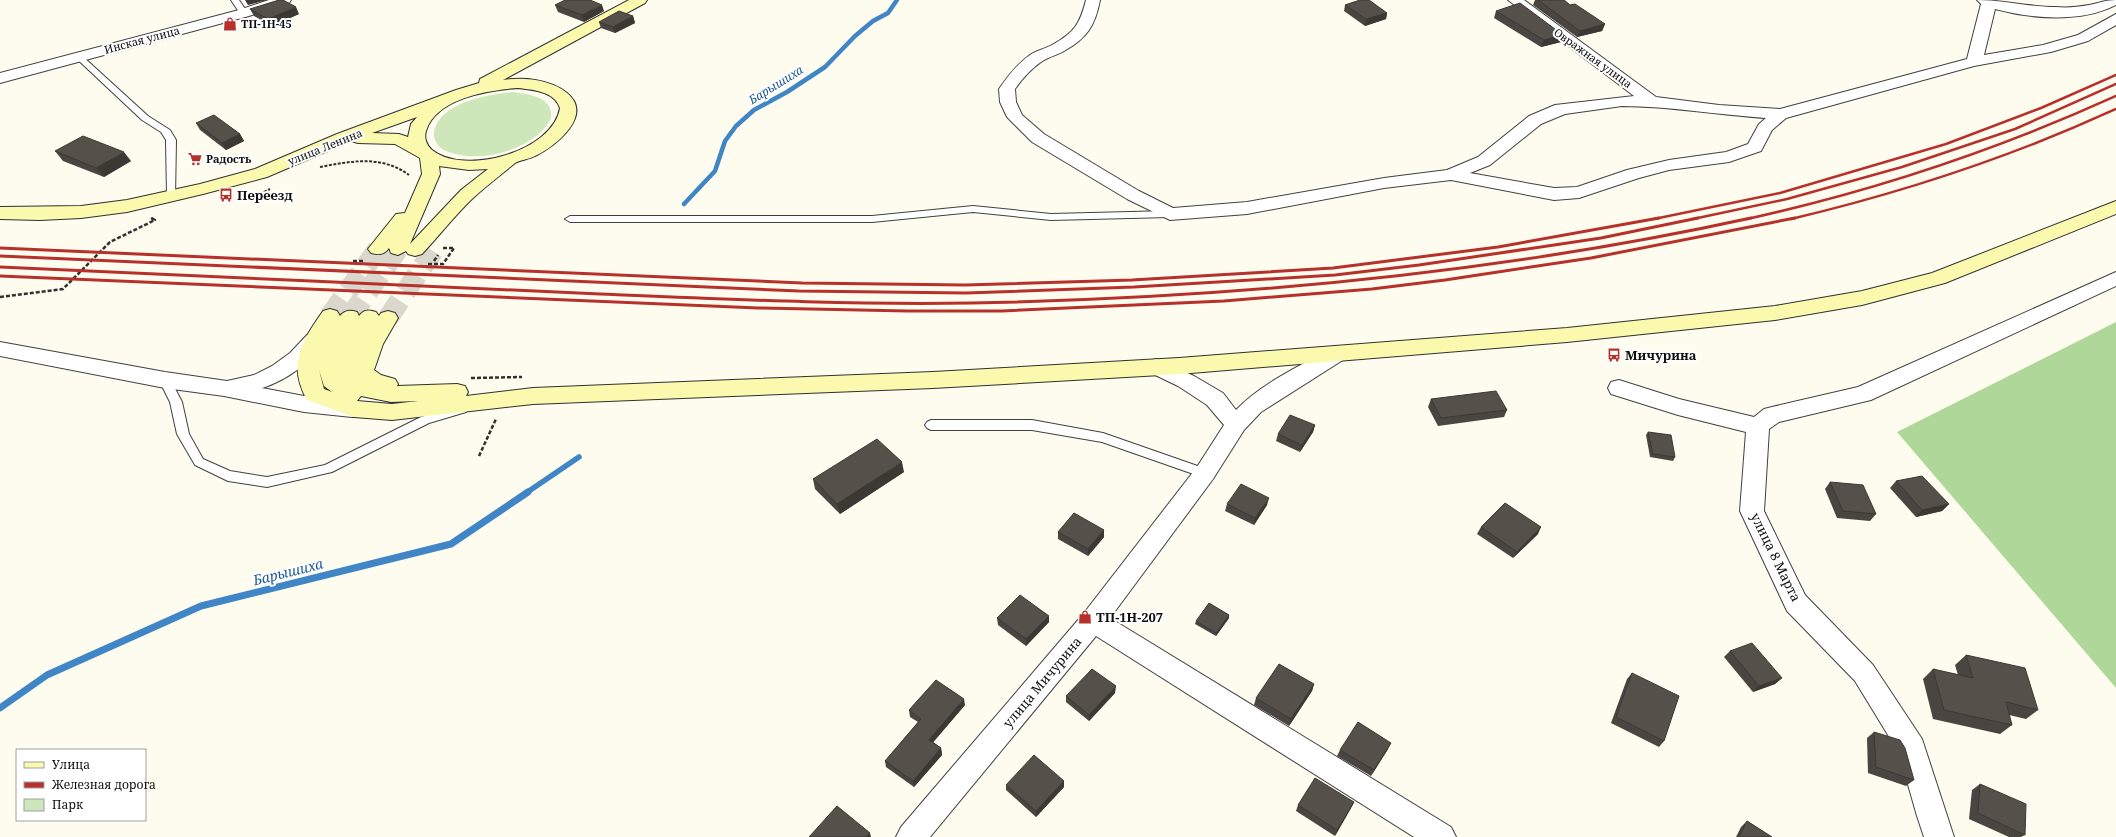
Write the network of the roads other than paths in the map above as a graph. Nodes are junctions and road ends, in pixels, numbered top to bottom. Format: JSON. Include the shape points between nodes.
{"nodes":[{"id":1,"x":235,"y":0,"type":"edge"},
{"id":2,"x":284,"y":0,"type":"edge"},
{"id":3,"x":640,"y":0,"type":"edge"},
{"id":4,"x":1093,"y":0,"type":"edge"},
{"id":5,"x":1515,"y":0,"type":"edge"},
{"id":6,"x":2114,"y":0,"type":"edge"},
{"id":7,"x":1986,"y":2,"type":"edge"},
{"id":8,"x":244,"y":13,"type":"junction"},
{"id":9,"x":2116,"y":19,"type":"edge"},
{"id":10,"x":562,"y":42,"type":"junction"},
{"id":11,"x":80,"y":57,"type":"junction"},
{"id":12,"x":1973,"y":62,"type":"junction"},
{"id":13,"x":0,"y":78,"type":"edge"},
{"id":14,"x":467,"y":91,"type":"junction"},
{"id":15,"x":557,"y":93,"type":"junction"},
{"id":16,"x":445,"y":101,"type":"junction"},
{"id":17,"x":1651,"y":101,"type":"junction"},
{"id":18,"x":1780,"y":114,"type":"junction"},
{"id":19,"x":343,"y":138,"type":"junction"},
{"id":20,"x":426,"y":155,"type":"junction"},
{"id":21,"x":515,"y":158,"type":"junction"},
{"id":22,"x":1451,"y":175,"type":"junction"},
{"id":23,"x":416,"y":186,"type":"junction"},
{"id":24,"x":467,"y":194,"type":"junction"},
{"id":25,"x":172,"y":196,"type":"junction"},
{"id":26,"x":2116,"y":207,"type":"edge"},
{"id":27,"x":0,"y":213,"type":"edge"},
{"id":28,"x":1170,"y":214,"type":"junction"},
{"id":29,"x":570,"y":219,"type":"dead end"},
{"id":30,"x":378,"y":249,"type":"tunnel mouth"},
{"id":31,"x":440,"y":254,"type":"tunnel mouth"},
{"id":32,"x":2116,"y":278,"type":"edge"},
{"id":33,"x":359,"y":317,"type":"junction"},
{"id":34,"x":314,"y":340,"type":"junction"},
{"id":35,"x":0,"y":349,"type":"edge"},
{"id":36,"x":1340,"y":354,"type":"junction"},
{"id":37,"x":1156,"y":367,"type":"junction"},
{"id":38,"x":164,"y":380,"type":"junction"},
{"id":39,"x":224,"y":388,"type":"junction"},
{"id":40,"x":1619,"y":388,"type":"dead end"},
{"id":41,"x":483,"y":403,"type":"junction"},
{"id":42,"x":354,"y":409,"type":"junction"},
{"id":43,"x":1236,"y":424,"type":"junction"},
{"id":44,"x":931,"y":425,"type":"dead end"},
{"id":45,"x":1758,"y":426,"type":"junction"},
{"id":46,"x":1205,"y":473,"type":"junction"},
{"id":47,"x":1093,"y":621,"type":"junction"},
{"id":48,"x":911,"y":837,"type":"edge"},
{"id":49,"x":1441,"y":837,"type":"edge"},
{"id":50,"x":1939,"y":837,"type":"edge"}],
"edges":[{"from":1,"to":8,"type":"lane"},
{"from":2,"to":8,"type":"street","name":"Инская улица"},
{"from":3,"to":10,"type":"main road"},
{"from":4,"to":28,"type":"street","via":[[1089,19],[1076,36],[1036,58],[1018,74],[1007,89],[1008,102],[1015,117],[1038,138]]},
{"from":5,"to":17,"type":"street","name":"Овражная улица"},
{"from":6,"to":7,"type":"street","via":[[2100,7],[2061,12],[2010,10]]},
{"from":7,"to":12,"type":"street","via":[[1978,51]]},
{"from":8,"to":11,"type":"street","name":"Инская улица"},
{"from":9,"to":12,"type":"street","via":[[2084,38],[2044,49]]},
{"from":10,"to":14,"type":"main road"},
{"from":10,"to":15,"type":"main road","via":[[553,52],[546,77]]},
{"from":11,"to":13,"type":"street","name":"Инская улица"},
{"from":11,"to":25,"type":"lane","via":[[145,118],[165,130],[171,140]]},
{"from":12,"to":18,"type":"street"},
{"from":14,"to":15,"type":"main road","via":[[518,83],[540,86]]},
{"from":14,"to":16,"type":"main road"},
{"from":15,"to":21,"type":"main road","via":[[567,103],[568,116],[562,129],[548,142]]},
{"from":16,"to":19,"type":"main road","name":"улица Ленина"},
{"from":16,"to":20,"type":"main road","via":[[427,114],[417,129],[416,141]]},
{"from":17,"to":18,"type":"street","via":[[1719,110]]},
{"from":17,"to":22,"type":"street","via":[[1622,101],[1561,109],[1535,120],[1484,161]]},
{"from":18,"to":22,"type":"street","via":[[1765,128],[1755,147],[1728,157],[1669,165],[1602,183],[1579,192],[1534,192]]},
{"from":19,"to":20,"type":"main road","via":[[372,137],[399,140]]},
{"from":19,"to":25,"type":"main road","name":"улица Ленина","via":[[261,173]]},
{"from":20,"to":21,"type":"main road","via":[[456,165],[473,165]]},
{"from":20,"to":23,"type":"main road","via":[[431,174]]},
{"from":21,"to":24,"type":"main road"},
{"from":22,"to":28,"type":"street","via":[[1384,183],[1247,208]]},
{"from":23,"to":24,"type":"main road","via":[[406,249]]},
{"from":23,"to":30,"type":"main road"},
{"from":24,"to":31,"type":"main road"},
{"from":25,"to":27,"type":"main road","name":"улица Ленина","via":[[127,206],[74,212]]},
{"from":26,"to":36,"type":"main road","via":[[1938,278],[1862,298],[1775,313],[1567,335]]},
{"from":28,"to":29,"type":"lane","via":[[1051,217],[973,209],[872,219]]},
{"from":32,"to":45,"type":"street","via":[[1863,394],[1772,415]]},
{"from":33,"to":34,"type":"main road"},
{"from":33,"to":41,"type":"main road","via":[[374,340],[366,356],[363,372],[374,381],[399,387],[433,386]]},
{"from":33,"to":41,"type":"main road","via":[[334,337],[326,357],[332,381],[354,396],[398,404]]},
{"from":34,"to":39,"type":"street","via":[[298,359],[281,372],[255,384]]},
{"from":34,"to":42,"type":"main road","via":[[307,358],[308,375],[315,394]]},
{"from":35,"to":38,"type":"street"},
{"from":36,"to":37,"type":"main road"},
{"from":36,"to":43,"type":"street","name":"улица Мичурина","via":[[1253,406]]},
{"from":37,"to":41,"type":"main road","via":[[933,380],[516,397]]},
{"from":37,"to":43,"type":"street","via":[[1215,399]]},
{"from":38,"to":39,"type":"street"},
{"from":38,"to":41,"type":"lane","via":[[176,402],[183,434],[199,462],[228,476],[267,482],[328,469],[425,420]]},
{"from":39,"to":42,"type":"street","via":[[304,404]]},
{"from":40,"to":45,"type":"street","via":[[1678,407]]},
{"from":41,"to":42,"type":"main road","via":[[392,412]]},
{"from":43,"to":46,"type":"street","name":"улица Мичурина"},
{"from":44,"to":46,"type":"lane","via":[[1032,425],[1103,438]]},
{"from":45,"to":50,"type":"street","name":"улица 8 Марта","via":[[1752,511],[1796,602],[1864,673],[1912,748]]},
{"from":46,"to":47,"type":"street","name":"улица Мичурина"},
{"from":47,"to":48,"type":"street","name":"улица Мичурина"},
{"from":47,"to":49,"type":"street"}]}
